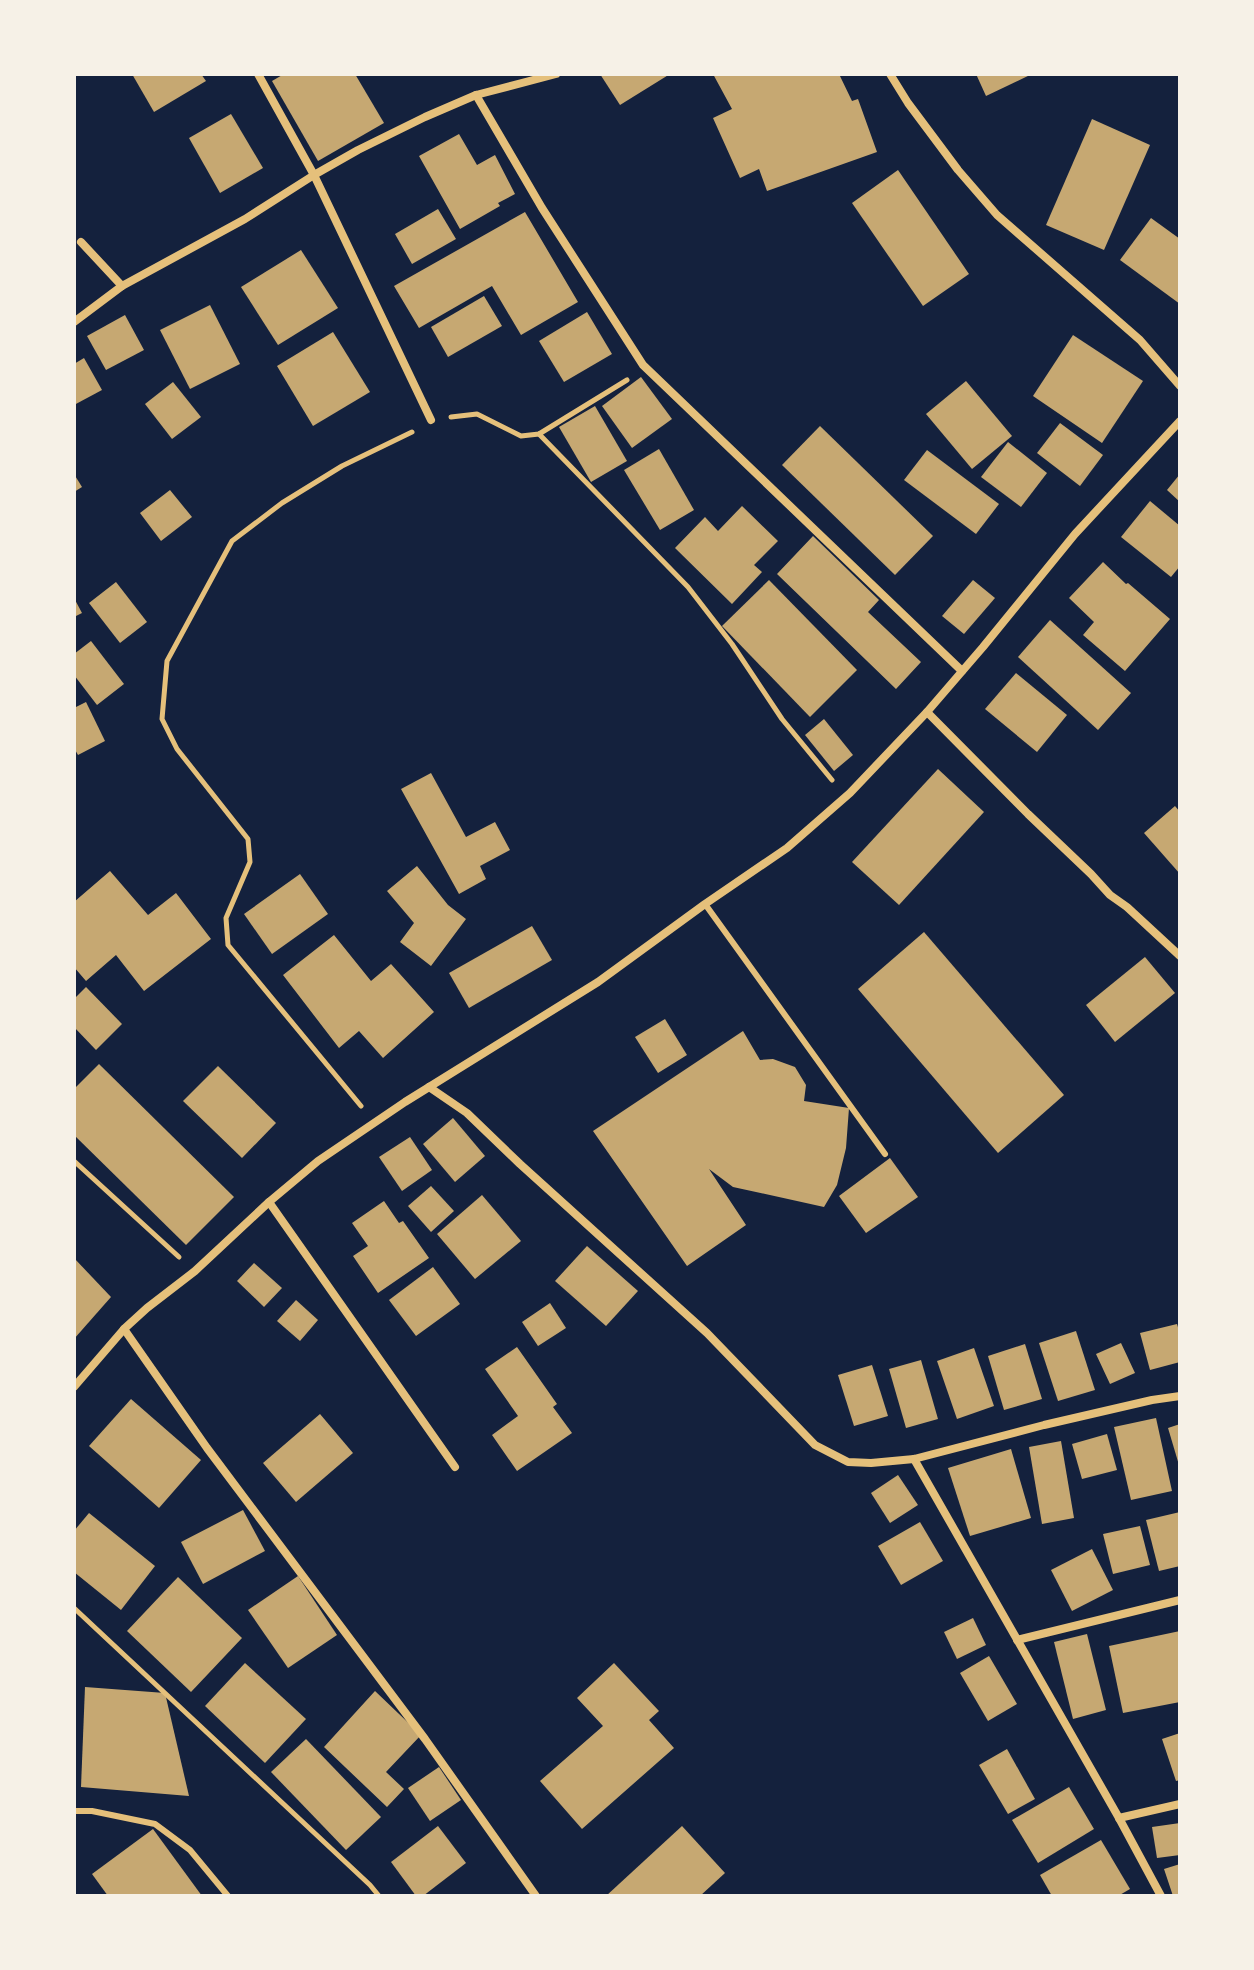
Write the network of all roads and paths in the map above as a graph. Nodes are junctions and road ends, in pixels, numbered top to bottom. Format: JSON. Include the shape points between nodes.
{"nodes":[{"id":1,"x":258,"y":74,"type":"edge"},
{"id":2,"x":556,"y":74,"type":"edge"},
{"id":3,"x":890,"y":74,"type":"edge"},
{"id":4,"x":476,"y":95,"type":"junction"},
{"id":5,"x":314,"y":175,"type":"junction"},
{"id":6,"x":81,"y":242,"type":"dead end"},
{"id":7,"x":122,"y":286,"type":"junction"},
{"id":8,"x":74,"y":322,"type":"edge"},
{"id":9,"x":643,"y":365,"type":"junction"},
{"id":10,"x":1180,"y":386,"type":"edge"},
{"id":11,"x":431,"y":420,"type":"junction"},
{"id":12,"x":1180,"y":421,"type":"edge"},
{"id":13,"x":539,"y":434,"type":"junction"},
{"id":14,"x":962,"y":671,"type":"junction"},
{"id":15,"x":927,"y":712,"type":"junction"},
{"id":16,"x":850,"y":793,"type":"junction"},
{"id":17,"x":705,"y":904,"type":"junction"},
{"id":18,"x":1180,"y":956,"type":"edge"},
{"id":19,"x":429,"y":1087,"type":"junction"},
{"id":20,"x":374,"y":1122,"type":"junction"},
{"id":21,"x":885,"y":1154,"type":"dead end"},
{"id":22,"x":74,"y":1161,"type":"edge"},
{"id":23,"x":269,"y":1202,"type":"junction"},
{"id":24,"x":195,"y":1271,"type":"junction"},
{"id":25,"x":124,"y":1329,"type":"junction"},
{"id":26,"x":74,"y":1387,"type":"edge"},
{"id":27,"x":1180,"y":1396,"type":"edge"},
{"id":28,"x":914,"y":1459,"type":"junction"},
{"id":29,"x":455,"y":1467,"type":"dead end"},
{"id":30,"x":1180,"y":1600,"type":"edge"},
{"id":31,"x":74,"y":1608,"type":"edge"},
{"id":32,"x":1017,"y":1640,"type":"junction"},
{"id":33,"x":1180,"y":1804,"type":"edge"},
{"id":34,"x":74,"y":1811,"type":"edge"},
{"id":35,"x":1119,"y":1818,"type":"junction"},
{"id":36,"x":228,"y":1896,"type":"edge"},
{"id":37,"x":379,"y":1896,"type":"edge"},
{"id":38,"x":536,"y":1896,"type":"edge"},
{"id":39,"x":1161,"y":1896,"type":"edge"}],
"edges":[{"from":1,"to":5,"type":"street"},
{"from":2,"to":4,"type":"street"},
{"from":3,"to":10,"type":"street","via":[[997,215],[1140,340]]},
{"from":4,"to":5,"type":"street"},
{"from":4,"to":9,"type":"street"},
{"from":5,"to":7,"type":"street"},
{"from":5,"to":11,"type":"street"},
{"from":6,"to":7,"type":"street"},
{"from":7,"to":8,"type":"street"},
{"from":9,"to":13,"type":"path","via":[[626,382]]},
{"from":9,"to":14,"type":"street"},
{"from":11,"to":13,"type":"path","via":[[477,414],[521,436]]},
{"from":11,"to":20,"type":"path","via":[[342,466],[232,541],[167,661],[162,719],[177,749],[248,839],[250,862],[226,918],[228,945]]},
{"from":12,"to":14,"type":"street","via":[[1075,534]]},
{"from":13,"to":16,"type":"path","via":[[688,587],[782,719],[836,784]]},
{"from":14,"to":15,"type":"street"},
{"from":15,"to":16,"type":"street"},
{"from":15,"to":18,"type":"street","via":[[1110,895]]},
{"from":16,"to":17,"type":"street","via":[[787,848]]},
{"from":17,"to":19,"type":"street","via":[[598,982]]},
{"from":17,"to":21,"type":"lane"},
{"from":19,"to":20,"type":"street"},
{"from":19,"to":28,"type":"street","via":[[467,1113],[707,1333],[815,1445],[848,1462]]},
{"from":20,"to":23,"type":"street"},
{"from":22,"to":24,"type":"path"},
{"from":23,"to":24,"type":"street"},
{"from":23,"to":29,"type":"street"},
{"from":24,"to":25,"type":"street"},
{"from":25,"to":26,"type":"street"},
{"from":25,"to":38,"type":"street"},
{"from":27,"to":28,"type":"street"},
{"from":28,"to":32,"type":"street"},
{"from":30,"to":32,"type":"street"},
{"from":31,"to":37,"type":"path"},
{"from":32,"to":35,"type":"street"},
{"from":33,"to":35,"type":"street"},
{"from":34,"to":36,"type":"lane","via":[[155,1824],[190,1850]]},
{"from":35,"to":39,"type":"street"}]}
